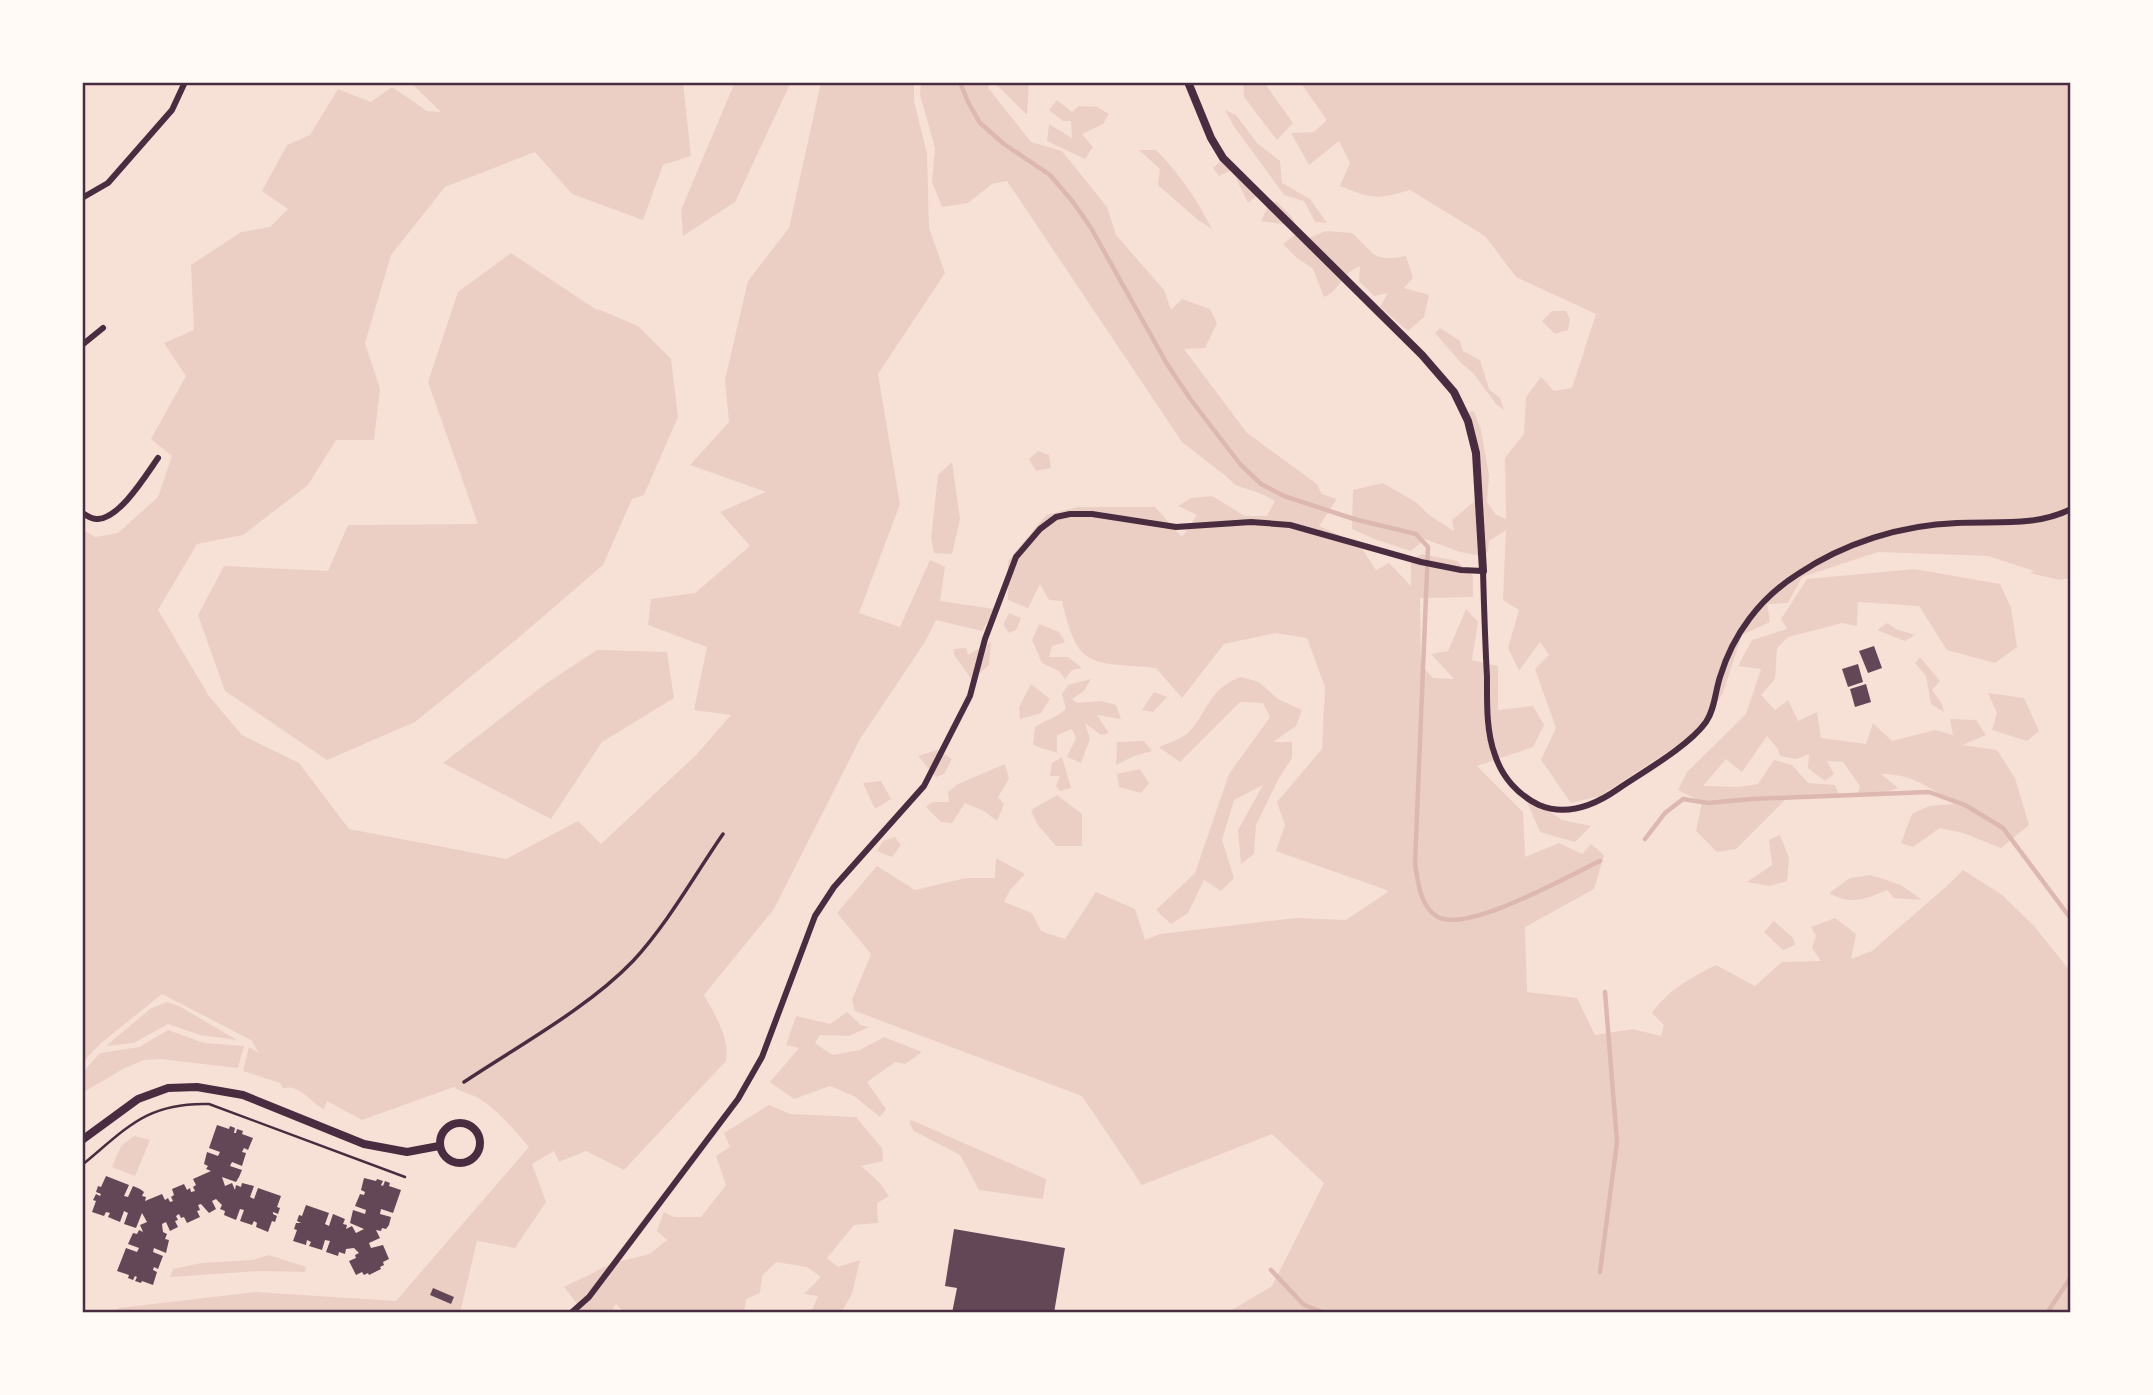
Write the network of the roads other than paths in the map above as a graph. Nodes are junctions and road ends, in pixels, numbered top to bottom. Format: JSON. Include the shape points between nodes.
{"nodes":[{"id":1,"x":185,"y":82,"type":"edge"},
{"id":2,"x":1188,"y":82,"type":"edge"},
{"id":3,"x":82,"y":198,"type":"edge"},
{"id":4,"x":103,"y":328,"type":"dead end"},
{"id":5,"x":82,"y":345,"type":"edge"},
{"id":6,"x":158,"y":458,"type":"dead end"},
{"id":7,"x":2071,"y":509,"type":"edge"},
{"id":8,"x":82,"y":513,"type":"edge"},
{"id":9,"x":1483,"y":571,"type":"junction"},
{"id":10,"x":723,"y":834,"type":"dead end"},
{"id":11,"x":464,"y":1082,"type":"dead end"},
{"id":12,"x":82,"y":1140,"type":"edge"},
{"id":13,"x":439,"y":1146,"type":"junction"},
{"id":14,"x":570,"y":1313,"type":"edge"}],
"edges":[{"from":1,"to":3,"type":"street","via":[[172,110],[107,183]]},
{"from":2,"to":9,"type":"street","via":[[1223,158],[1454,392],[1476,453]]},
{"from":4,"to":5,"type":"street"},
{"from":6,"to":8,"type":"street","via":[[120,508],[101,519]]},
{"from":7,"to":9,"type":"street","via":[[2039,520],[1908,529],[1858,544],[1799,572],[1772,593],[1744,625],[1701,727],[1605,798],[1570,810],[1544,807],[1526,798],[1511,784],[1495,756],[1488,709]]},
{"from":9,"to":14,"type":"street","via":[[1421,562],[1290,525],[1251,522],[1176,527],[1070,514],[1056,517],[1040,530],[1016,557],[985,639],[970,696],[924,786],[834,887],[815,916],[762,1057],[738,1099],[589,1297]]},
{"from":10,"to":11,"type":"lane","via":[[652,939],[625,969],[564,1017]]},
{"from":12,"to":13,"type":"street","via":[[138,1099],[168,1088],[197,1087],[243,1096],[364,1144],[407,1152]]},
{"from":13,"to":13,"type":"street","via":[[446,1128],[458,1123],[472,1127],[480,1138],[478,1152],[463,1163],[445,1157]]}]}
